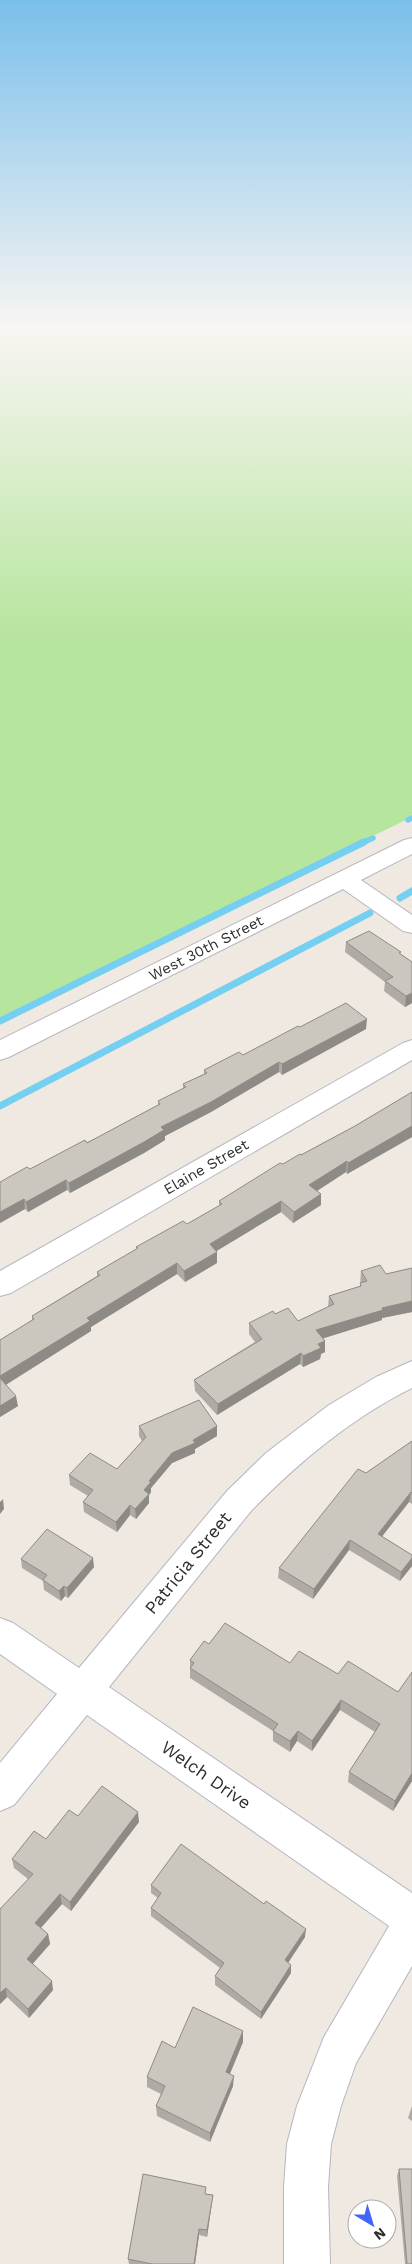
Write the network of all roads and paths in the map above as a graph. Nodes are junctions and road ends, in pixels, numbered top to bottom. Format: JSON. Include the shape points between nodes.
{"nodes":[{"id":1,"x":412,"y":845,"type":"edge"},
{"id":2,"x":344,"y":879,"type":"junction"},
{"id":3,"x":412,"y":926,"type":"edge"},
{"id":4,"x":412,"y":1049,"type":"edge"},
{"id":5,"x":0,"y":1051,"type":"edge"},
{"id":6,"x":0,"y":1285,"type":"edge"},
{"id":7,"x":412,"y":1374,"type":"edge"},
{"id":8,"x":0,"y":1634,"type":"edge"},
{"id":9,"x":85,"y":1691,"type":"junction"},
{"id":10,"x":0,"y":1792,"type":"edge"},
{"id":11,"x":412,"y":1917,"type":"edge"},
{"id":12,"x":412,"y":1926,"type":"edge"},
{"id":13,"x":307,"y":2264,"type":"edge"}],
"edges":[{"from":1,"to":2,"type":"street","name":"West 30th Street"},
{"from":2,"to":3,"type":"street"},
{"from":2,"to":5,"type":"street","name":"West 30th Street"},
{"from":4,"to":6,"type":"street","name":"Elaine Street"},
{"from":7,"to":9,"type":"street","name":"Patricia Street","via":[[339,1414],[274,1465],[239,1501]]},
{"from":8,"to":9,"type":"street","name":"Welch Drive"},
{"from":9,"to":10,"type":"street","name":"Patricia Street"},
{"from":9,"to":11,"type":"street","name":"Welch Drive"},
{"from":12,"to":13,"type":"street","via":[[339,2052],[319,2106],[309,2144]]}]}
